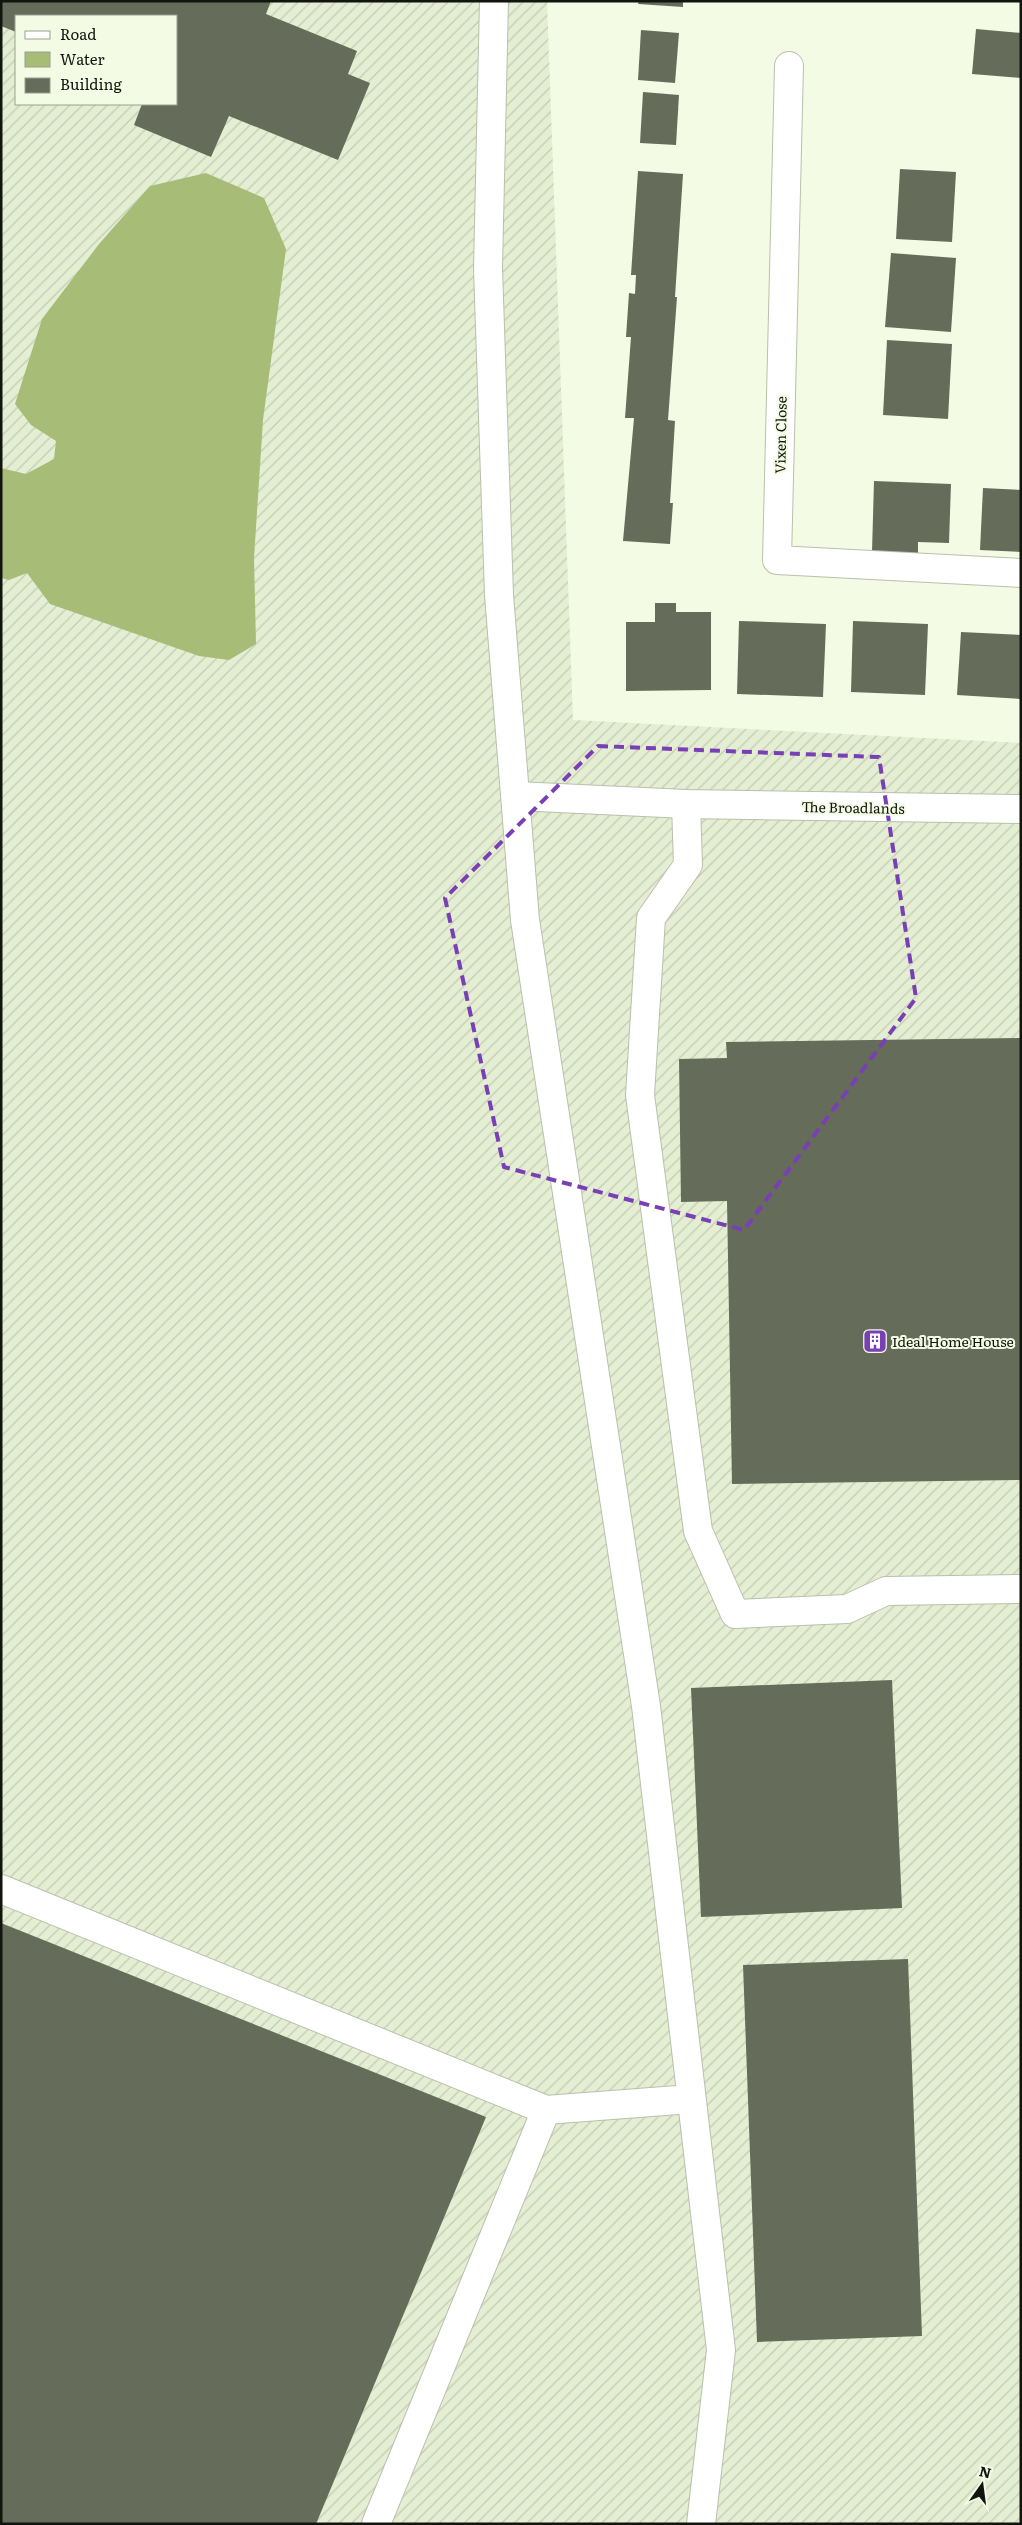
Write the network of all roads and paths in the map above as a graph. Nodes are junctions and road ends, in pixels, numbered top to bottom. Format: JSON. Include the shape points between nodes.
{"nodes":[{"id":1,"x":494,"y":1,"type":"edge"},
{"id":2,"x":789,"y":66,"type":"dead end"},
{"id":3,"x":1021,"y":573,"type":"edge"},
{"id":4,"x":516,"y":796,"type":"junction"},
{"id":5,"x":686,"y":804,"type":"junction"},
{"id":6,"x":1021,"y":809,"type":"edge"},
{"id":7,"x":1021,"y":1589,"type":"edge"},
{"id":8,"x":1,"y":1889,"type":"edge"},
{"id":9,"x":692,"y":2099,"type":"junction"},
{"id":10,"x":546,"y":2110,"type":"junction"},
{"id":11,"x":376,"y":2524,"type":"edge"},
{"id":12,"x":701,"y":2524,"type":"edge"}],
"edges":[{"from":1,"to":4,"type":"street","via":[[488,268],[499,595]]},
{"from":2,"to":3,"type":"street","name":"Vixen Close","via":[[777,560]]},
{"from":4,"to":5,"type":"street","name":"The Broadlands"},
{"from":4,"to":9,"type":"street","via":[[525,920],[646,1706]]},
{"from":5,"to":6,"type":"street","name":"The Broadlands"},
{"from":5,"to":7,"type":"street","via":[[688,865],[651,918],[640,1095],[698,1531],[735,1614],[848,1609],[886,1592]]},
{"from":8,"to":10,"type":"street"},
{"from":9,"to":10,"type":"street"},
{"from":9,"to":12,"type":"street","via":[[721,2350]]},
{"from":10,"to":11,"type":"street"}]}
